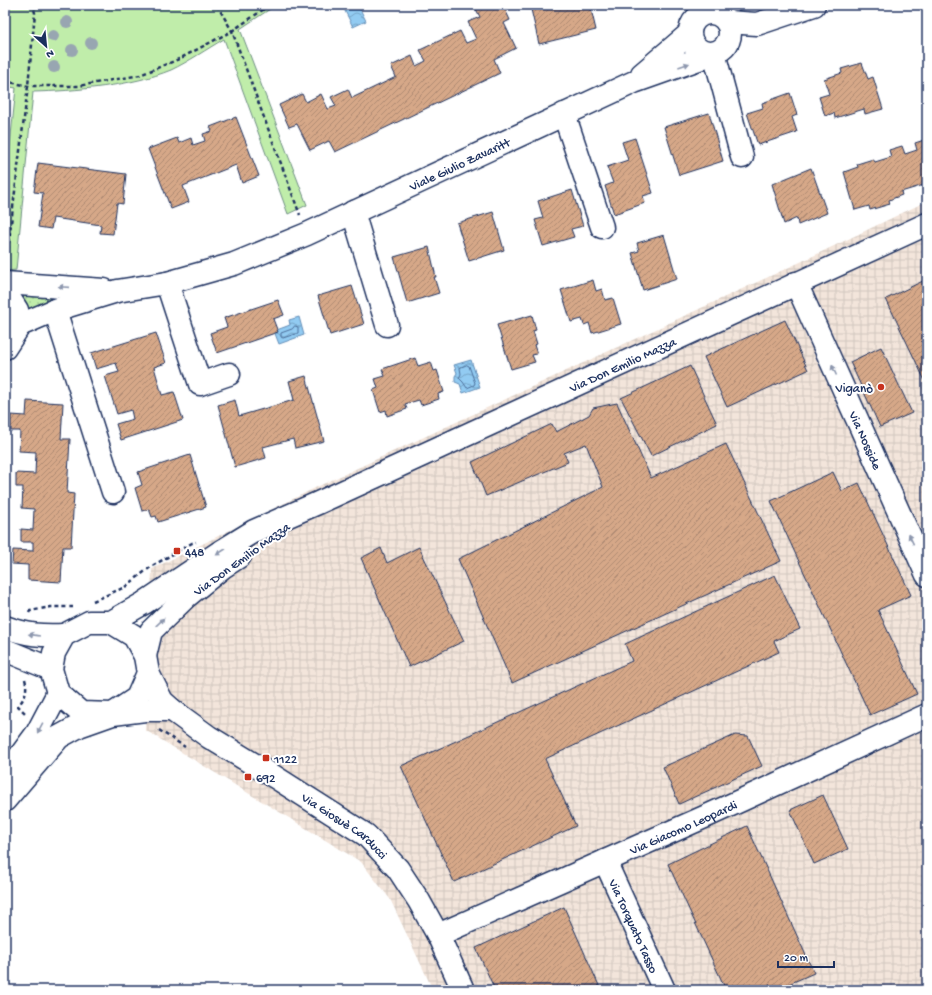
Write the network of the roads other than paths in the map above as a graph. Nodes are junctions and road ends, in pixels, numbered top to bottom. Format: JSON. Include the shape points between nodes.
{"nodes":[{"id":1,"x":814,"y":5,"type":"edge"},
{"id":2,"x":792,"y":13,"type":"junction"},
{"id":3,"x":722,"y":14,"type":"edge"},
{"id":4,"x":694,"y":20,"type":"edge"},
{"id":5,"x":717,"y":51,"type":"junction"},
{"id":6,"x":634,"y":82,"type":"junction"},
{"id":7,"x":564,"y":114,"type":"junction"},
{"id":8,"x":742,"y":157,"type":"dead end"},
{"id":9,"x":353,"y":212,"type":"junction"},
{"id":10,"x":927,"y":224,"type":"edge"},
{"id":11,"x":602,"y":228,"type":"dead end"},
{"id":12,"x":5,"y":283,"type":"edge"},
{"id":13,"x":167,"y":283,"type":"junction"},
{"id":14,"x":796,"y":283,"type":"junction"},
{"id":15,"x":5,"y":291,"type":"edge"},
{"id":16,"x":117,"y":291,"type":"junction"},
{"id":17,"x":55,"y":310,"type":"junction"},
{"id":18,"x":387,"y":325,"type":"dead end"},
{"id":19,"x":11,"y":334,"type":"edge"},
{"id":20,"x":229,"y":374,"type":"dead end"},
{"id":21,"x":113,"y":492,"type":"dead end"},
{"id":22,"x":318,"y":503,"type":"junction"},
{"id":23,"x":927,"y":575,"type":"edge"},
{"id":24,"x":111,"y":622,"type":"junction"},
{"id":25,"x":5,"y":627,"type":"edge"},
{"id":26,"x":64,"y":635,"type":"junction"},
{"id":27,"x":5,"y":650,"type":"edge"},
{"id":28,"x":147,"y":665,"type":"junction"},
{"id":29,"x":51,"y":669,"type":"junction"},
{"id":30,"x":58,"y":693,"type":"junction"},
{"id":31,"x":172,"y":710,"type":"junction"},
{"id":32,"x":113,"y":714,"type":"junction"},
{"id":33,"x":927,"y":715,"type":"edge"},
{"id":34,"x":5,"y":776,"type":"edge"},
{"id":35,"x":5,"y":800,"type":"edge"},
{"id":36,"x":605,"y":861,"type":"junction"},
{"id":37,"x":438,"y":935,"type":"junction"},
{"id":38,"x":463,"y":990,"type":"edge"},
{"id":39,"x":664,"y":990,"type":"edge"}],
"edges":[{"from":1,"to":2,"type":"street","name":"Viale Giulio Zavaritt"},
{"from":2,"to":3,"type":"street","name":"Viale Giulio Zavaritt","via":[[757,24]]},
{"from":2,"to":5,"type":"street","name":"Viale Giulio Zavaritt","via":[[768,29]]},
{"from":3,"to":4,"type":"street","name":"Viale Giulio Zavaritt","via":[[705,13]]},
{"from":3,"to":5,"type":"street","via":[[730,32],[729,39]]},
{"from":4,"to":5,"type":"street","via":[[693,45],[703,52]]},
{"from":4,"to":6,"type":"street","name":"Viale Giulio Zavaritt"},
{"from":6,"to":5,"type":"street","name":"Viale Giulio Zavaritt","one_way":true},
{"from":5,"to":8,"type":"street"},
{"from":6,"to":7,"type":"street","name":"Viale Giulio Zavaritt"},
{"from":7,"to":9,"type":"street","name":"Viale Giulio Zavaritt"},
{"from":7,"to":11,"type":"street"},
{"from":9,"to":13,"type":"street","name":"Viale Giulio Zavaritt","via":[[234,264]]},
{"from":9,"to":18,"type":"street"},
{"from":10,"to":14,"type":"street","name":"Via Don Emilio Mazza"},
{"from":16,"to":12,"type":"street","name":"Viale Giulio Zavaritt","one_way":true},
{"from":13,"to":16,"type":"street","name":"Viale Giulio Zavaritt"},
{"from":13,"to":20,"type":"street","via":[[200,384]]},
{"from":14,"to":22,"type":"street","name":"Via Don Emilio Mazza"},
{"from":23,"to":14,"type":"street","name":"Via Nosside","one_way":true},
{"from":15,"to":19,"type":"street","via":[[17,310]]},
{"from":16,"to":17,"type":"street","name":"Viale Giulio Zavaritt"},
{"from":17,"to":19,"type":"street","name":"Viale Giulio Zavaritt"},
{"from":17,"to":21,"type":"street"},
{"from":22,"to":24,"type":"street","name":"Via Don Emilio Mazza","one_way":true,"via":[[254,531]]},
{"from":28,"to":22,"type":"street","name":"Via Don Emilio Mazza","one_way":true,"via":[[151,631],[186,597],[223,567]]},
{"from":24,"to":26,"type":"street","name":"Via Don Emilio Mazza","via":[[89,622]]},
{"from":24,"to":28,"type":"street","via":[[134,636]]},
{"from":26,"to":25,"type":"street","one_way":true,"via":[[41,636]]},
{"from":26,"to":29,"type":"street","via":[[54,652]]},
{"from":27,"to":29,"type":"street"},
{"from":28,"to":31,"type":"street","name":"Via Giosuè Carducci","via":[[162,700]]},
{"from":28,"to":32,"type":"street","name":"Via Don Emilio Mazza","via":[[137,698]]},
{"from":29,"to":30,"type":"street"},
{"from":30,"to":32,"type":"street","via":[[81,713]]},
{"from":30,"to":34,"type":"street","one_way":true,"via":[[37,733]]},
{"from":31,"to":32,"type":"street"},
{"from":31,"to":37,"type":"street","name":"Via Giosuè Carducci","via":[[209,737],[366,835],[398,869]]},
{"from":32,"to":35,"type":"street","name":"Via Don Emilio Mazza","via":[[79,726],[59,737]]},
{"from":33,"to":36,"type":"street","name":"Via Giacomo Leopardi"},
{"from":36,"to":37,"type":"street","name":"Via Giacomo Leopardi"},
{"from":36,"to":39,"type":"street","name":"Via Torquato Tasso"},
{"from":37,"to":38,"type":"street","name":"Via Giosuè Carducci"}]}
